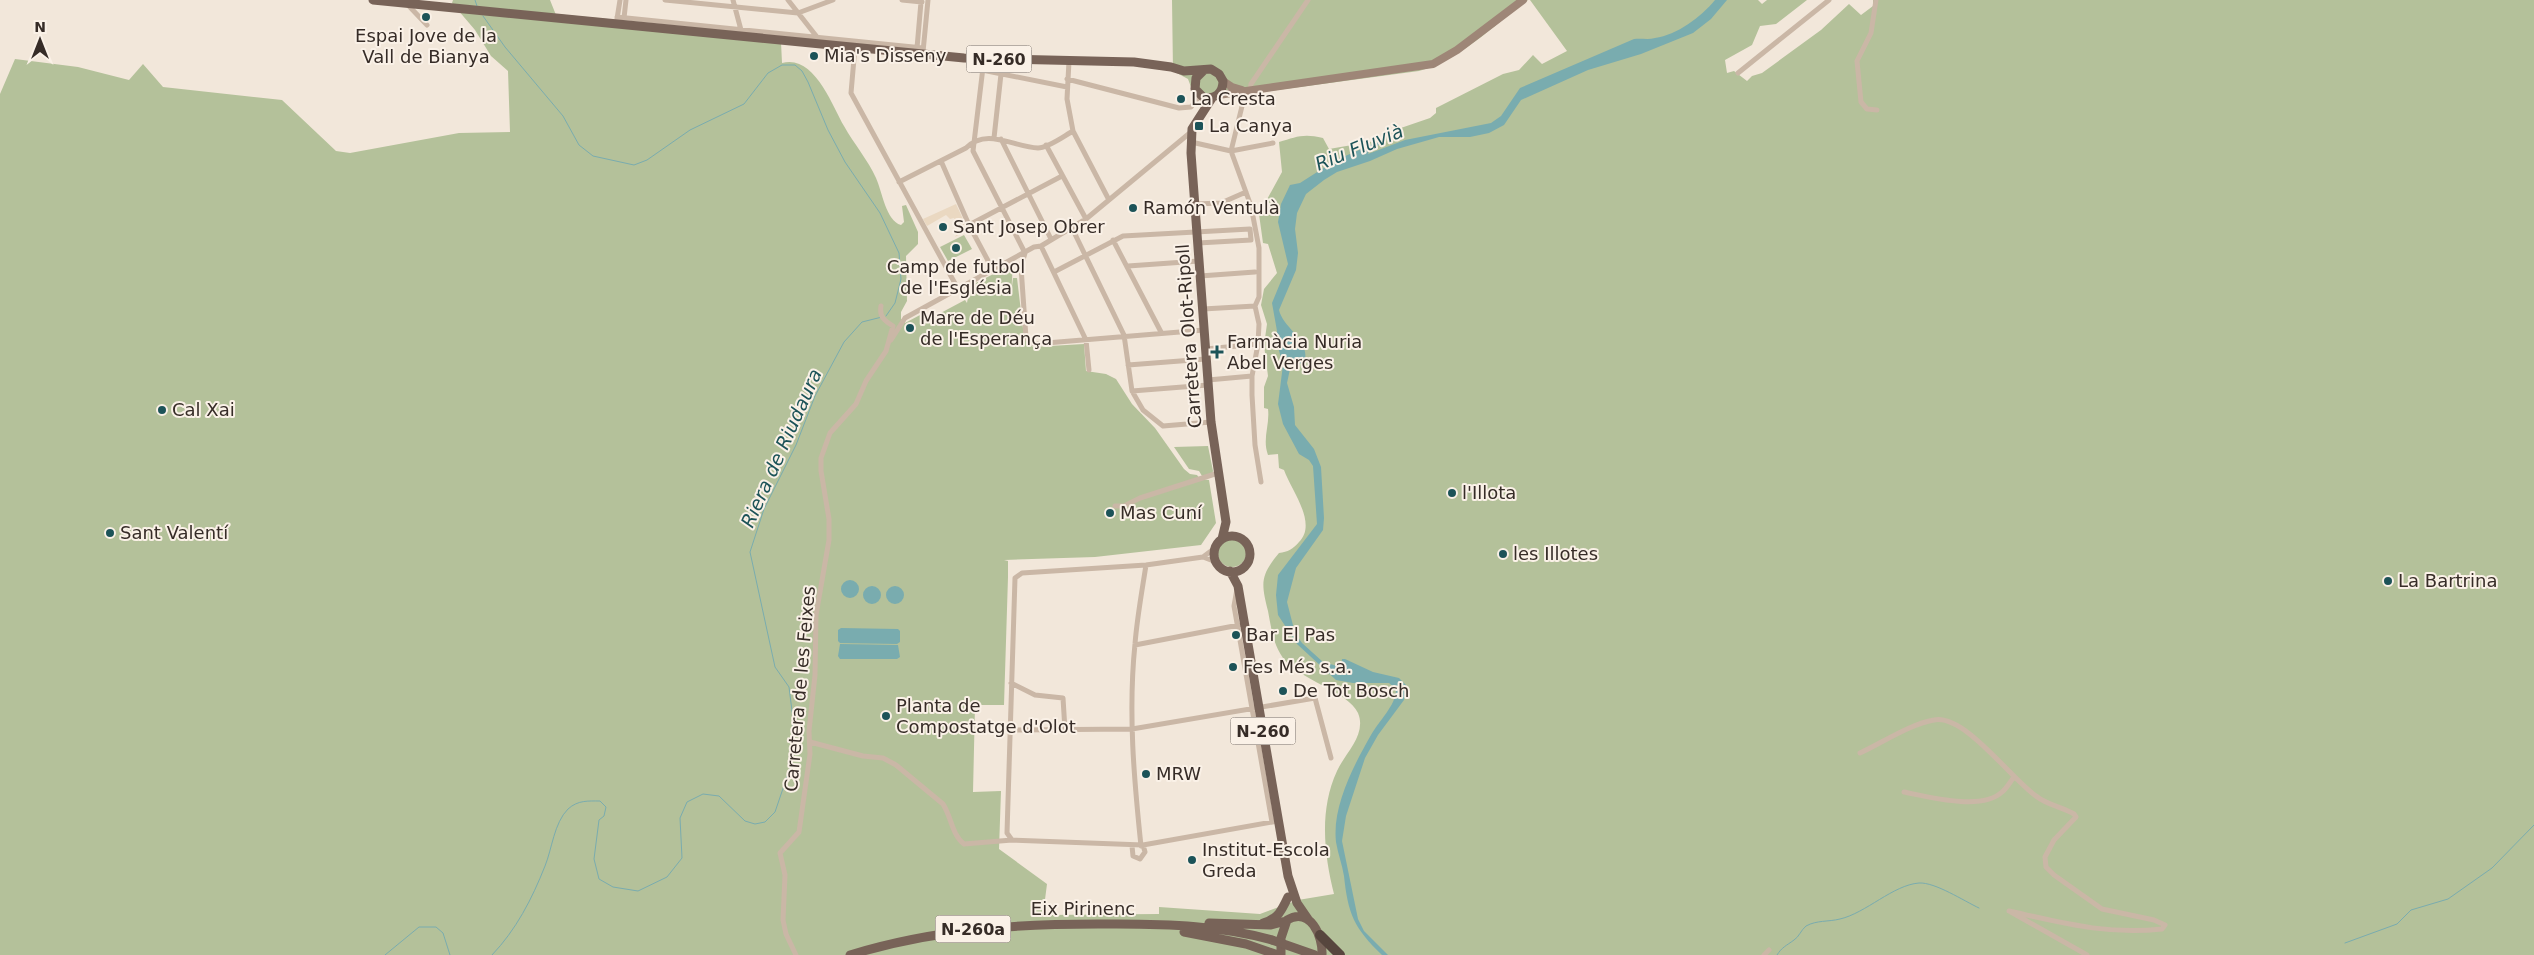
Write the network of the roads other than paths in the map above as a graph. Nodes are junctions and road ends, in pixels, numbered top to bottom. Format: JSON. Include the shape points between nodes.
{"nodes":[{"id":1,"x":373,"y":0,"type":"edge"},
{"id":2,"x":620,"y":0,"type":"edge"},
{"id":3,"x":626,"y":0,"type":"edge"},
{"id":4,"x":665,"y":0,"type":"edge"},
{"id":5,"x":732,"y":0,"type":"edge"},
{"id":6,"x":788,"y":0,"type":"edge"},
{"id":7,"x":833,"y":0,"type":"edge"},
{"id":8,"x":902,"y":0,"type":"edge"},
{"id":9,"x":1308,"y":0,"type":"edge"},
{"id":10,"x":1523,"y":0,"type":"edge"},
{"id":11,"x":1829,"y":0,"type":"edge"},
{"id":12,"x":1876,"y":0,"type":"edge"},
{"id":13,"x":925,"y":1,"type":"edge"},
{"id":14,"x":401,"y":2,"type":"edge"},
{"id":15,"x":735,"y":7,"type":"junction"},
{"id":16,"x":798,"y":13,"type":"junction"},
{"id":17,"x":619,"y":18,"type":"junction"},
{"id":18,"x":427,"y":25,"type":"dead end"},
{"id":19,"x":741,"y":30,"type":"junction"},
{"id":20,"x":817,"y":37,"type":"junction"},
{"id":21,"x":855,"y":47,"type":"junction"},
{"id":22,"x":921,"y":50,"type":"junction"},
{"id":23,"x":984,"y":59,"type":"junction"},
{"id":24,"x":1069,"y":61,"type":"junction"},
{"id":25,"x":982,"y":70,"type":"junction"},
{"id":26,"x":1184,"y":71,"type":"junction"},
{"id":27,"x":1203,"y":71,"type":"junction"},
{"id":28,"x":1738,"y":73,"type":"dead end"},
{"id":29,"x":1002,"y":74,"type":"junction"},
{"id":30,"x":1067,"y":79,"type":"junction"},
{"id":31,"x":1194,"y":81,"type":"junction"},
{"id":32,"x":1223,"y":81,"type":"junction"},
{"id":33,"x":1067,"y":87,"type":"junction"},
{"id":34,"x":1248,"y":90,"type":"junction"},
{"id":35,"x":1198,"y":96,"type":"junction"},
{"id":36,"x":1215,"y":96,"type":"junction"},
{"id":37,"x":1877,"y":110,"type":"dead end"},
{"id":38,"x":1198,"y":118,"type":"junction"},
{"id":39,"x":1073,"y":130,"type":"junction"},
{"id":40,"x":1192,"y":132,"type":"junction"},
{"id":41,"x":994,"y":138,"type":"junction"},
{"id":42,"x":1001,"y":139,"type":"junction"},
{"id":43,"x":973,"y":140,"type":"junction"},
{"id":44,"x":1191,"y":142,"type":"junction"},
{"id":45,"x":1273,"y":143,"type":"dead end"},
{"id":46,"x":1046,"y":145,"type":"junction"},
{"id":47,"x":1231,"y":151,"type":"junction"},
{"id":48,"x":941,"y":160,"type":"junction"},
{"id":49,"x":1062,"y":176,"type":"junction"},
{"id":50,"x":899,"y":182,"type":"junction"},
{"id":51,"x":1246,"y":192,"type":"junction"},
{"id":52,"x":1030,"y":195,"type":"junction"},
{"id":53,"x":1109,"y":200,"type":"junction"},
{"id":54,"x":1195,"y":204,"type":"junction"},
{"id":55,"x":1001,"y":209,"type":"junction"},
{"id":56,"x":1086,"y":218,"type":"junction"},
{"id":57,"x":969,"y":225,"type":"junction"},
{"id":58,"x":1256,"y":227,"type":"junction"},
{"id":59,"x":1072,"y":228,"type":"junction"},
{"id":60,"x":1250,"y":229,"type":"junction"},
{"id":61,"x":1197,"y":232,"type":"junction"},
{"id":62,"x":1051,"y":239,"type":"junction"},
{"id":63,"x":1113,"y":240,"type":"junction"},
{"id":64,"x":1198,"y":243,"type":"junction"},
{"id":65,"x":1041,"y":246,"type":"junction"},
{"id":66,"x":1025,"y":253,"type":"junction"},
{"id":67,"x":1085,"y":256,"type":"junction"},
{"id":68,"x":1199,"y":262,"type":"junction"},
{"id":69,"x":1128,"y":266,"type":"junction"},
{"id":70,"x":993,"y":270,"type":"junction"},
{"id":71,"x":1054,"y":272,"type":"junction"},
{"id":72,"x":1255,"y":272,"type":"dead end"},
{"id":73,"x":1200,"y":276,"type":"junction"},
{"id":74,"x":958,"y":289,"type":"junction"},
{"id":75,"x":881,"y":306,"type":"dead end"},
{"id":76,"x":1256,"y":306,"type":"junction"},
{"id":77,"x":1203,"y":308,"type":"junction"},
{"id":78,"x":1204,"y":330,"type":"junction"},
{"id":79,"x":1161,"y":332,"type":"junction"},
{"id":80,"x":1124,"y":335,"type":"junction"},
{"id":81,"x":1086,"y":340,"type":"junction"},
{"id":82,"x":1258,"y":344,"type":"junction"},
{"id":83,"x":1206,"y":349,"type":"junction"},
{"id":84,"x":886,"y":351,"type":"junction"},
{"id":85,"x":1206,"y":359,"type":"junction"},
{"id":86,"x":1128,"y":365,"type":"junction"},
{"id":87,"x":1089,"y":370,"type":"dead end"},
{"id":88,"x":1252,"y":376,"type":"junction"},
{"id":89,"x":1208,"y":382,"type":"junction"},
{"id":90,"x":1132,"y":391,"type":"junction"},
{"id":91,"x":1211,"y":422,"type":"junction"},
{"id":92,"x":1218,"y":473,"type":"junction"},
{"id":93,"x":1261,"y":482,"type":"dead end"},
{"id":94,"x":1115,"y":506,"type":"dead end"},
{"id":95,"x":1226,"y":522,"type":"junction"},
{"id":96,"x":1238,"y":537,"type":"junction"},
{"id":97,"x":1222,"y":539,"type":"junction"},
{"id":98,"x":1215,"y":548,"type":"junction"},
{"id":99,"x":1203,"y":557,"type":"junction"},
{"id":100,"x":1216,"y":562,"type":"junction"},
{"id":101,"x":1146,"y":565,"type":"junction"},
{"id":102,"x":1242,"y":569,"type":"junction"},
{"id":103,"x":1230,"y":571,"type":"junction"},
{"id":104,"x":1238,"y":586,"type":"junction"},
{"id":105,"x":1241,"y":625,"type":"junction"},
{"id":106,"x":1135,"y":645,"type":"junction"},
{"id":107,"x":1011,"y":683,"type":"junction"},
{"id":108,"x":1255,"y":707,"type":"junction"},
{"id":109,"x":1132,"y":729,"type":"junction"},
{"id":110,"x":1010,"y":730,"type":"junction"},
{"id":111,"x":1065,"y":730,"type":"junction"},
{"id":112,"x":810,"y":742,"type":"junction"},
{"id":113,"x":1860,"y":753,"type":"dead end"},
{"id":114,"x":1331,"y":758,"type":"dead end"},
{"id":115,"x":2014,"y":777,"type":"junction"},
{"id":116,"x":1904,"y":792,"type":"dead end"},
{"id":117,"x":1275,"y":821,"type":"junction"},
{"id":118,"x":1012,"y":840,"type":"junction"},
{"id":119,"x":1142,"y":845,"type":"junction"},
{"id":120,"x":1132,"y":846,"type":"junction"},
{"id":121,"x":1288,"y":876,"type":"junction"},
{"id":122,"x":1288,"y":897,"type":"junction"},
{"id":123,"x":1308,"y":919,"type":"junction"},
{"id":124,"x":1286,"y":921,"type":"junction"},
{"id":125,"x":1099,"y":924,"type":"junction"},
{"id":126,"x":1152,"y":925,"type":"junction"},
{"id":127,"x":1256,"y":925,"type":"junction"},
{"id":128,"x":1320,"y":935,"type":"junction"},
{"id":129,"x":796,"y":955,"type":"edge"},
{"id":130,"x":850,"y":955,"type":"edge"},
{"id":131,"x":1280,"y":955,"type":"edge"},
{"id":132,"x":1315,"y":955,"type":"edge"},
{"id":133,"x":1322,"y":955,"type":"edge"},
{"id":134,"x":1340,"y":955,"type":"edge"},
{"id":135,"x":2086,"y":955,"type":"edge"}],
"edges":[{"from":1,"to":14,"type":"main road","number":"N-260"},
{"from":2,"to":17,"type":"street"},
{"from":3,"to":17,"type":"street"},
{"from":4,"to":15,"type":"street"},
{"from":5,"to":15,"type":"street"},
{"from":6,"to":16,"type":"street"},
{"from":7,"to":16,"type":"street"},
{"from":8,"to":13,"type":"street"},
{"from":9,"to":34,"type":"street"},
{"from":10,"to":34,"type":"street","via":[[1452,54],[1433,64]]},
{"from":11,"to":28,"type":"street"},
{"from":12,"to":37,"type":"street","via":[[1871,33],[1856,61],[1861,102],[1867,109]]},
{"from":13,"to":22,"type":"street"},
{"from":14,"to":17,"type":"main road","number":"N-260","via":[[456,9]]},
{"from":14,"to":18,"type":"street"},
{"from":15,"to":16,"type":"street"},
{"from":15,"to":19,"type":"street"},
{"from":16,"to":20,"type":"street"},
{"from":17,"to":19,"type":"street"},
{"from":17,"to":21,"type":"main road","number":"N-260"},
{"from":19,"to":20,"type":"street"},
{"from":20,"to":22,"type":"street"},
{"from":21,"to":22,"type":"main road","number":"N-260"},
{"from":21,"to":50,"type":"street","via":[[850,93]]},
{"from":22,"to":23,"type":"main road","number":"N-260"},
{"from":23,"to":24,"type":"main road","number":"N-260"},
{"from":23,"to":25,"type":"street"},
{"from":24,"to":26,"type":"main road","number":"N-260","via":[[1144,63]]},
{"from":24,"to":30,"type":"street"},
{"from":25,"to":29,"type":"street"},
{"from":25,"to":43,"type":"street"},
{"from":26,"to":27,"type":"main road","number":"N-260"},
{"from":26,"to":31,"type":"main road","number":"N-260"},
{"from":27,"to":31,"type":"main road"},
{"from":27,"to":32,"type":"main road","number":"N-260","via":[[1211,69],[1217,72]]},
{"from":29,"to":33,"type":"street"},
{"from":29,"to":41,"type":"street"},
{"from":30,"to":33,"type":"street"},
{"from":30,"to":35,"type":"street","via":[[1179,108],[1191,107]]},
{"from":31,"to":35,"type":"main road","number":"N-260"},
{"from":32,"to":34,"type":"street","via":[[1232,87]]},
{"from":32,"to":36,"type":"main road","number":"N-260","via":[[1222,89]]},
{"from":33,"to":39,"type":"street"},
{"from":34,"to":36,"type":"street"},
{"from":34,"to":47,"type":"street"},
{"from":35,"to":36,"type":"main road"},
{"from":35,"to":38,"type":"main road","name":"Carretera Olot-Ripoll","number":"N-260"},
{"from":36,"to":38,"type":"main road","name":"Carretera Olot-Ripoll","number":"N-260"},
{"from":38,"to":40,"type":"main road","name":"Carretera Olot-Ripoll","number":"N-260"},
{"from":39,"to":46,"type":"street"},
{"from":39,"to":53,"type":"street"},
{"from":40,"to":44,"type":"main road","name":"Carretera Olot-Ripoll","number":"N-260"},
{"from":40,"to":53,"type":"street"},
{"from":41,"to":42,"type":"street"},
{"from":41,"to":43,"type":"street"},
{"from":42,"to":46,"type":"street","via":[[1039,148]]},
{"from":42,"to":52,"type":"street"},
{"from":43,"to":48,"type":"street","via":[[966,148]]},
{"from":43,"to":55,"type":"street","via":[[973,151]]},
{"from":44,"to":47,"type":"street"},
{"from":44,"to":54,"type":"main road","name":"Carretera Olot-Ripoll","number":"N-260"},
{"from":45,"to":47,"type":"street"},
{"from":46,"to":49,"type":"street"},
{"from":47,"to":51,"type":"street"},
{"from":48,"to":50,"type":"street"},
{"from":48,"to":57,"type":"street"},
{"from":49,"to":52,"type":"street"},
{"from":49,"to":56,"type":"street"},
{"from":50,"to":74,"type":"street"},
{"from":51,"to":54,"type":"street","via":[[1221,203]]},
{"from":51,"to":58,"type":"street"},
{"from":52,"to":55,"type":"street"},
{"from":52,"to":62,"type":"street"},
{"from":53,"to":56,"type":"street"},
{"from":54,"to":61,"type":"main road","name":"Carretera Olot-Ripoll","number":"N-260"},
{"from":55,"to":57,"type":"street"},
{"from":55,"to":66,"type":"street"},
{"from":56,"to":59,"type":"street"},
{"from":57,"to":70,"type":"street"},
{"from":58,"to":60,"type":"street"},
{"from":58,"to":76,"type":"street","via":[[1260,280]]},
{"from":59,"to":62,"type":"street"},
{"from":59,"to":67,"type":"street"},
{"from":60,"to":61,"type":"street"},
{"from":60,"to":64,"type":"street","via":[[1250,240]]},
{"from":61,"to":63,"type":"street","via":[[1123,236]]},
{"from":61,"to":64,"type":"main road","name":"Carretera Olot-Ripoll","number":"N-260"},
{"from":62,"to":65,"type":"street"},
{"from":63,"to":67,"type":"street"},
{"from":63,"to":69,"type":"street"},
{"from":64,"to":68,"type":"main road","name":"Carretera Olot-Ripoll","number":"N-260"},
{"from":65,"to":66,"type":"street"},
{"from":65,"to":71,"type":"street"},
{"from":66,"to":70,"type":"street"},
{"from":66,"to":81,"type":"street","via":[[1021,268],[1026,338],[1042,345]]},
{"from":67,"to":71,"type":"street"},
{"from":67,"to":80,"type":"street"},
{"from":68,"to":69,"type":"street"},
{"from":68,"to":73,"type":"main road","name":"Carretera Olot-Ripoll","number":"N-260"},
{"from":69,"to":79,"type":"street"},
{"from":70,"to":74,"type":"street"},
{"from":71,"to":81,"type":"street"},
{"from":72,"to":73,"type":"street"},
{"from":73,"to":77,"type":"main road","name":"Carretera Olot-Ripoll","number":"N-260"},
{"from":74,"to":84,"type":"street","via":[[905,318]]},
{"from":75,"to":84,"type":"street","name":"Carretera de les Feixes","via":[[880,314],[893,326]]},
{"from":76,"to":77,"type":"street"},
{"from":76,"to":82,"type":"street"},
{"from":77,"to":78,"type":"main road","name":"Carretera Olot-Ripoll","number":"N-260"},
{"from":78,"to":79,"type":"street"},
{"from":78,"to":83,"type":"main road","name":"Carretera Olot-Ripoll","number":"N-260"},
{"from":79,"to":80,"type":"street"},
{"from":80,"to":81,"type":"street"},
{"from":80,"to":86,"type":"street"},
{"from":81,"to":87,"type":"street"},
{"from":82,"to":83,"type":"street"},
{"from":82,"to":88,"type":"street"},
{"from":83,"to":85,"type":"main road","name":"Carretera Olot-Ripoll","number":"N-260"},
{"from":84,"to":112,"type":"street","name":"Carretera de les Feixes","via":[[866,381],[856,404],[830,433],[821,458],[829,540],[816,615]]},
{"from":85,"to":86,"type":"street"},
{"from":85,"to":89,"type":"main road","name":"Carretera Olot-Ripoll","number":"N-260"},
{"from":86,"to":90,"type":"street"},
{"from":88,"to":89,"type":"street"},
{"from":88,"to":93,"type":"street","via":[[1255,445]]},
{"from":89,"to":90,"type":"street"},
{"from":89,"to":91,"type":"main road","name":"Carretera Olot-Ripoll","number":"N-260"},
{"from":90,"to":91,"type":"street","via":[[1143,410],[1163,426]]},
{"from":91,"to":92,"type":"main road","name":"Carretera Olot-Ripoll","number":"N-260"},
{"from":92,"to":94,"type":"street","via":[[1124,506]]},
{"from":92,"to":95,"type":"main road","name":"Carretera Olot-Ripoll","number":"N-260"},
{"from":95,"to":96,"type":"main road","name":"Carretera Olot-Ripoll","number":"N-260"},
{"from":95,"to":97,"type":"main road","name":"Carretera Olot-Ripoll","number":"N-260"},
{"from":96,"to":97,"type":"main road"},
{"from":96,"to":102,"type":"main road","number":"N-260","via":[[1247,544],[1250,552]]},
{"from":97,"to":98,"type":"main road","number":"N-260"},
{"from":98,"to":99,"type":"street"},
{"from":98,"to":100,"type":"main road"},
{"from":99,"to":100,"type":"street"},
{"from":99,"to":101,"type":"street"},
{"from":100,"to":103,"type":"main road","number":"N-260","via":[[1222,569]]},
{"from":101,"to":106,"type":"street"},
{"from":101,"to":107,"type":"street","via":[[1018,575],[1013,583]]},
{"from":102,"to":103,"type":"main road"},
{"from":102,"to":104,"type":"main road","number":"N-260"},
{"from":103,"to":104,"type":"main road","number":"N-260"},
{"from":104,"to":105,"type":"main road","number":"N-260"},
{"from":105,"to":106,"type":"street"},
{"from":105,"to":108,"type":"main road","number":"N-260"},
{"from":106,"to":109,"type":"street"},
{"from":107,"to":110,"type":"street"},
{"from":107,"to":111,"type":"street","via":[[1035,695],[1063,698]]},
{"from":108,"to":109,"type":"street"},
{"from":108,"to":114,"type":"street","via":[[1315,698]]},
{"from":108,"to":117,"type":"main road","number":"N-260"},
{"from":109,"to":111,"type":"street"},
{"from":109,"to":119,"type":"street"},
{"from":110,"to":111,"type":"street"},
{"from":110,"to":118,"type":"street","via":[[1007,833]]},
{"from":112,"to":118,"type":"street","via":[[883,758],[896,765],[943,804],[956,835],[964,844]]},
{"from":112,"to":129,"type":"street","name":"Carretera de les Feixes","via":[[799,832],[780,853],[785,875],[786,934]]},
{"from":113,"to":115,"type":"street","via":[[1917,725],[1935,719],[1946,720],[1981,742]]},
{"from":115,"to":116,"type":"street","via":[[2002,793],[1985,801]]},
{"from":115,"to":135,"type":"street","via":[[2041,800],[2075,815],[2072,822],[2060,831],[2045,857],[2046,867],[2054,875],[2102,909],[2165,925],[2162,929],[2138,931],[2093,930],[2008,910]]},
{"from":117,"to":119,"type":"street"},
{"from":117,"to":121,"type":"main road","number":"N-260"},
{"from":118,"to":120,"type":"street"},
{"from":119,"to":120,"type":"street"},
{"from":119,"to":120,"type":"street","via":[[1145,852],[1140,859],[1133,856]]},
{"from":121,"to":122,"type":"main road","number":"N-260"},
{"from":121,"to":123,"type":"main road","number":"N-260","via":[[1297,903]]},
{"from":122,"to":124,"type":"main road","number":"N-260"},
{"from":122,"to":127,"type":"main road","number":"N-260a","via":[[1282,911],[1273,919]]},
{"from":123,"to":124,"type":"main road","via":[[1296,916]]},
{"from":123,"to":128,"type":"main road","number":"N-260"},
{"from":124,"to":127,"type":"main road","number":"N-260a"},
{"from":124,"to":131,"type":"main road","number":"N-260"},
{"from":125,"to":126,"type":"main road","name":"Eix Pirinenc","number":"N-260a"},
{"from":125,"to":130,"type":"main road","name":"Eix Pirinenc","number":"N-260a","via":[[1019,925],[963,930]]},
{"from":125,"to":131,"type":"main road","number":"N-260a","via":[[1210,936]]},
{"from":126,"to":127,"type":"main road","number":"N-260a"},
{"from":126,"to":132,"type":"main road","name":"Eix Pirinenc","number":"N-260a","bridge":true,"via":[[1219,930],[1272,940]]},
{"from":128,"to":133,"type":"main road"},
{"from":128,"to":134,"type":"highway","number":"N-260"}]}
